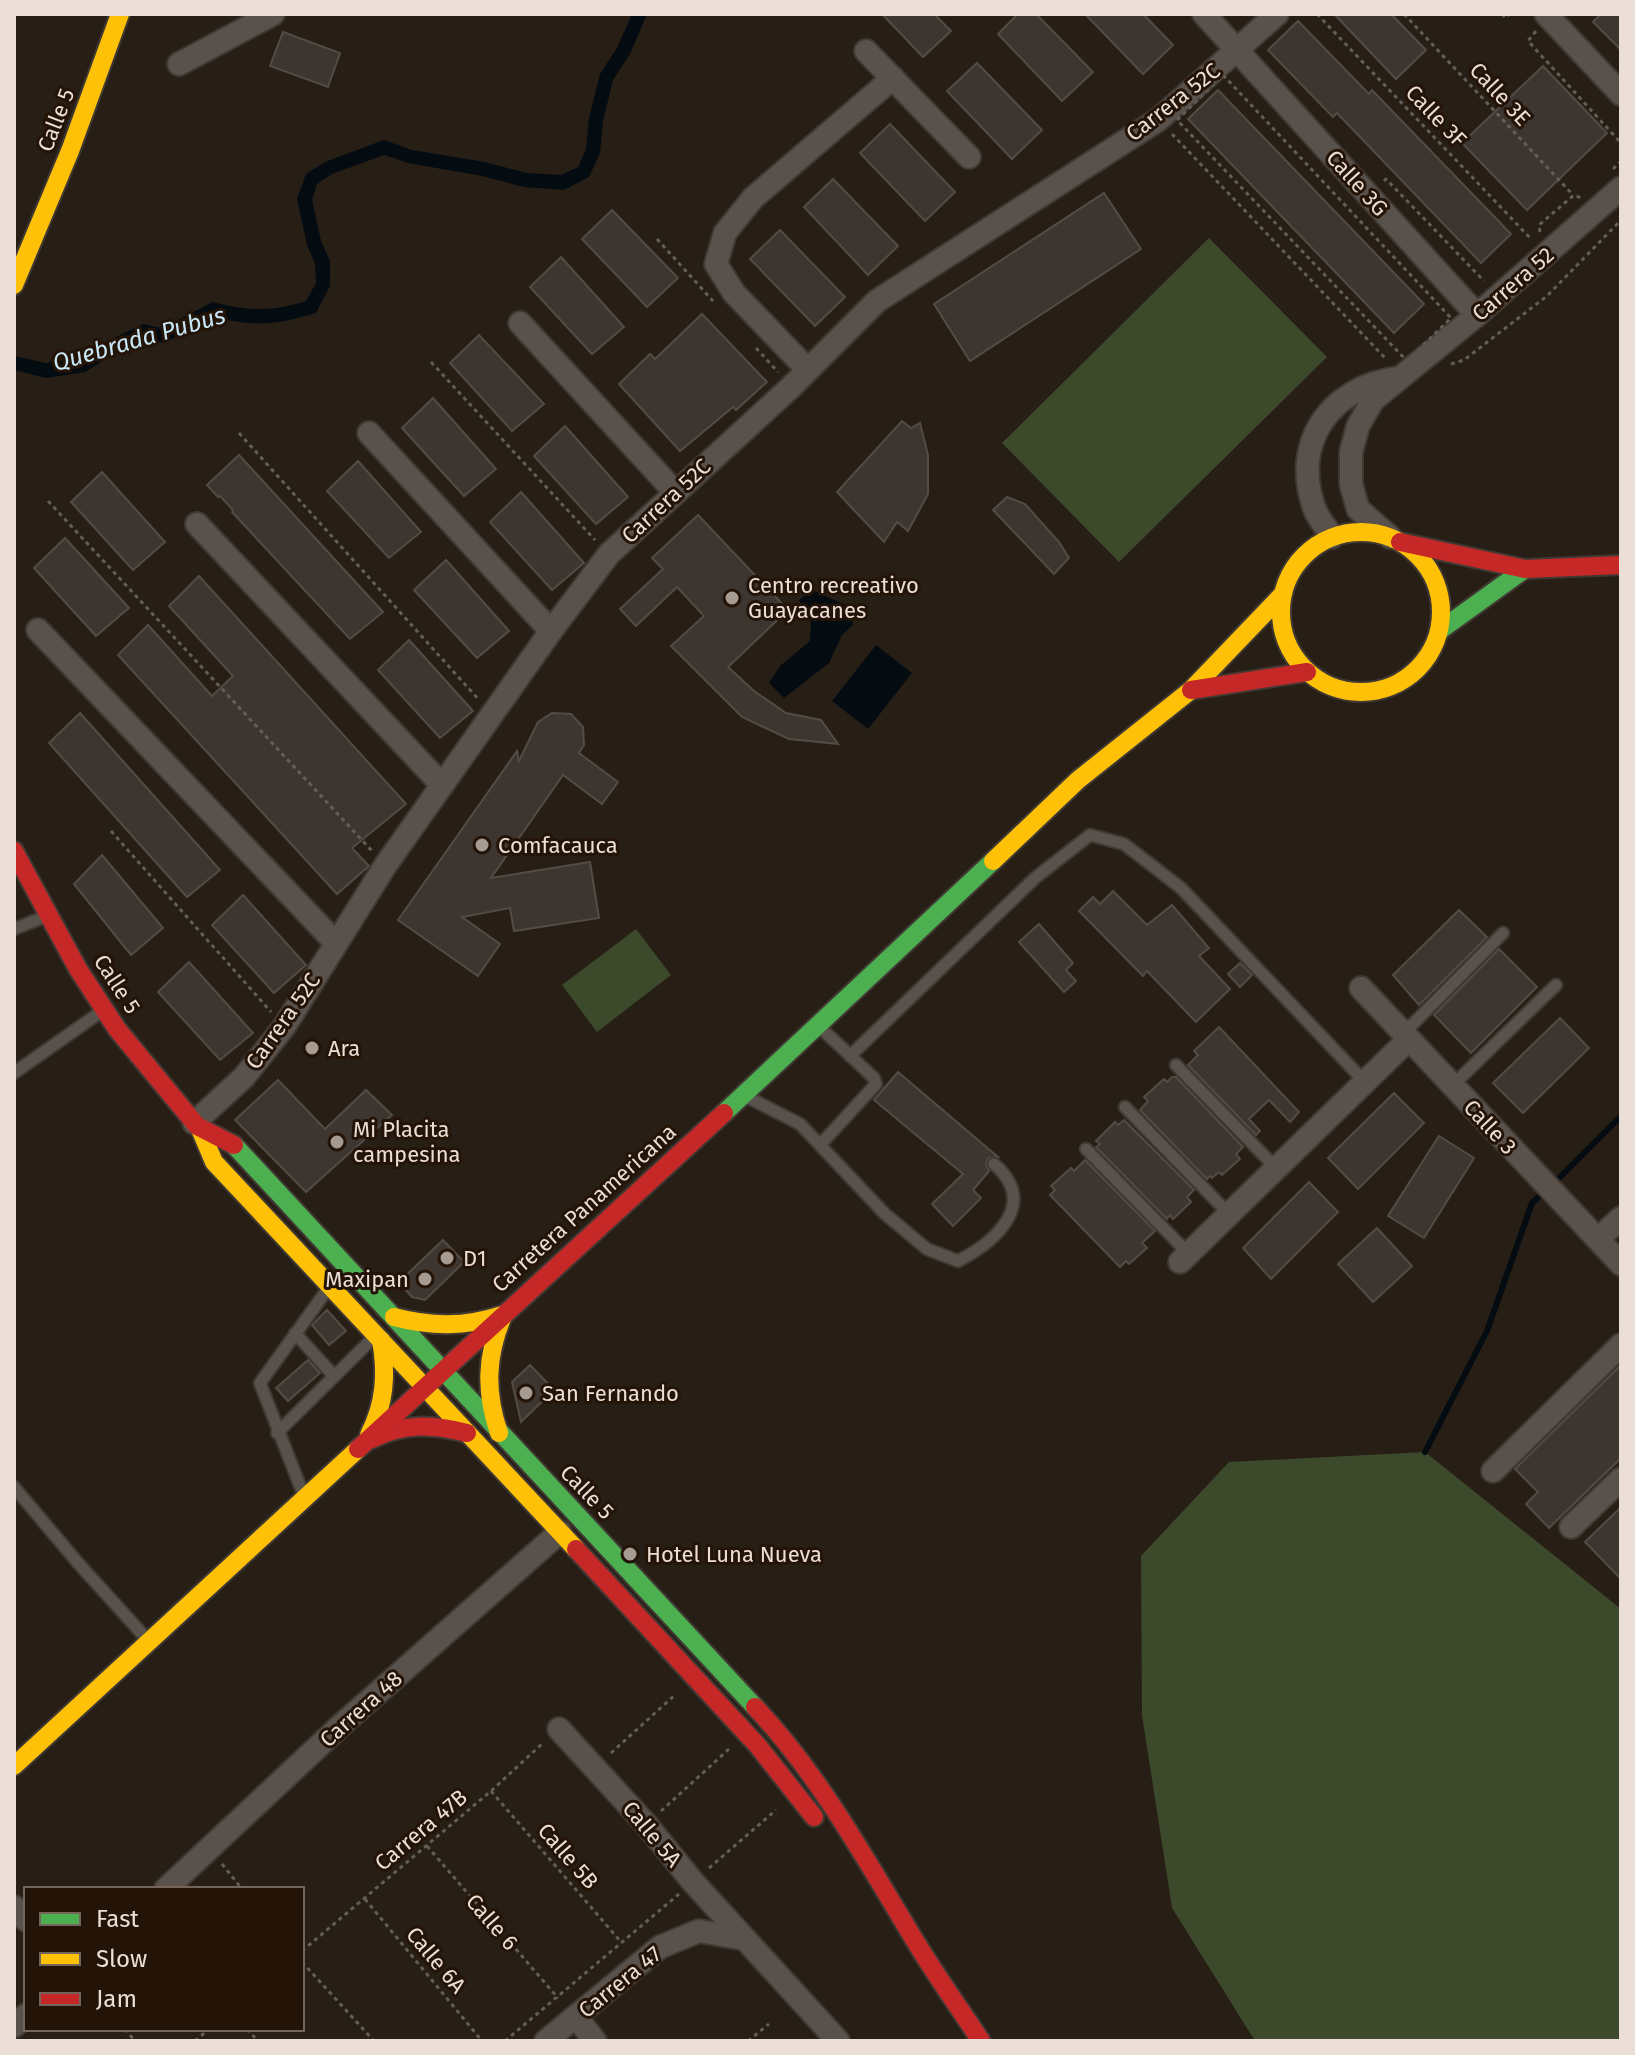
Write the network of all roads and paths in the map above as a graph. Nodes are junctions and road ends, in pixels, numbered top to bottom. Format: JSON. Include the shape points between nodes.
{"nodes":[{"id":1,"x":120,"y":14,"type":"edge"},
{"id":2,"x":273,"y":14,"type":"edge"},
{"id":3,"x":1204,"y":14,"type":"edge"},
{"id":4,"x":1277,"y":14,"type":"edge"},
{"id":5,"x":1317,"y":14,"type":"edge"},
{"id":6,"x":1404,"y":14,"type":"edge"},
{"id":7,"x":1502,"y":14,"type":"edge"},
{"id":8,"x":1509,"y":14,"type":"edge"},
{"id":9,"x":1537,"y":18,"type":"edge"},
{"id":10,"x":236,"y":22,"type":"edge"},
{"id":11,"x":866,"y":51,"type":"dead end"},
{"id":12,"x":1237,"y":51,"type":"junction"},
{"id":13,"x":179,"y":64,"type":"dead end"},
{"id":14,"x":1223,"y":75,"type":"dead end"},
{"id":15,"x":893,"y":78,"type":"junction"},
{"id":16,"x":1621,"y":94,"type":"edge"},
{"id":17,"x":1168,"y":120,"type":"junction"},
{"id":18,"x":1621,"y":143,"type":"edge"},
{"id":19,"x":969,"y":157,"type":"dead end"},
{"id":20,"x":1621,"y":188,"type":"edge"},
{"id":21,"x":1574,"y":195,"type":"dead end"},
{"id":22,"x":1621,"y":220,"type":"edge"},
{"id":23,"x":1533,"y":240,"type":"dead end"},
{"id":24,"x":14,"y":285,"type":"edge"},
{"id":25,"x":1477,"y":315,"type":"junction"},
{"id":26,"x":1451,"y":318,"type":"dead end"},
{"id":27,"x":520,"y":323,"type":"dead end"},
{"id":28,"x":431,"y":362,"type":"dead end"},
{"id":29,"x":1413,"y":365,"type":"junction"},
{"id":30,"x":808,"y":370,"type":"junction"},
{"id":31,"x":239,"y":433,"type":"dead end"},
{"id":32,"x":369,"y":433,"type":"dead end"},
{"id":33,"x":674,"y":491,"type":"junction"},
{"id":34,"x":48,"y":501,"type":"dead end"},
{"id":35,"x":197,"y":524,"type":"dead end"},
{"id":36,"x":1332,"y":537,"type":"junction"},
{"id":37,"x":1395,"y":540,"type":"junction"},
{"id":38,"x":609,"y":554,"type":"junction"},
{"id":39,"x":1621,"y":565,"type":"edge"},
{"id":40,"x":1525,"y":569,"type":"junction"},
{"id":41,"x":1282,"y":595,"type":"junction"},
{"id":42,"x":38,"y":630,"type":"dead end"},
{"id":43,"x":551,"y":631,"type":"junction"},
{"id":44,"x":1439,"y":631,"type":"junction"},
{"id":45,"x":1307,"y":672,"type":"junction"},
{"id":46,"x":1191,"y":690,"type":"junction"},
{"id":47,"x":492,"y":715,"type":"junction"},
{"id":48,"x":442,"y":785,"type":"junction"},
{"id":49,"x":111,"y":831,"type":"dead end"},
{"id":50,"x":14,"y":851,"type":"edge"},
{"id":51,"x":385,"y":866,"type":"junction"},
{"id":52,"x":49,"y":915,"type":"junction"},
{"id":53,"x":14,"y":929,"type":"edge"},
{"id":54,"x":1503,"y":933,"type":"dead end"},
{"id":55,"x":335,"y":942,"type":"junction"},
{"id":56,"x":1556,"y":985,"type":"dead end"},
{"id":57,"x":1361,"y":988,"type":"dead end"},
{"id":58,"x":104,"y":1010,"type":"junction"},
{"id":59,"x":819,"y":1026,"type":"junction"},
{"id":60,"x":284,"y":1027,"type":"junction"},
{"id":61,"x":1406,"y":1037,"type":"junction"},
{"id":62,"x":850,"y":1056,"type":"junction"},
{"id":63,"x":1176,"y":1065,"type":"dead end"},
{"id":64,"x":14,"y":1073,"type":"edge"},
{"id":65,"x":1365,"y":1082,"type":"junction"},
{"id":66,"x":1452,"y":1086,"type":"junction"},
{"id":67,"x":743,"y":1095,"type":"junction"},
{"id":68,"x":1125,"y":1107,"type":"dead end"},
{"id":69,"x":197,"y":1126,"type":"junction"},
{"id":70,"x":821,"y":1144,"type":"junction"},
{"id":71,"x":1086,"y":1149,"type":"dead end"},
{"id":72,"x":994,"y":1164,"type":"dead end"},
{"id":73,"x":1276,"y":1168,"type":"junction"},
{"id":74,"x":1229,"y":1214,"type":"junction"},
{"id":75,"x":1621,"y":1218,"type":"edge"},
{"id":76,"x":1598,"y":1239,"type":"junction"},
{"id":77,"x":1184,"y":1257,"type":"joint"},
{"id":78,"x":1621,"y":1264,"type":"edge"},
{"id":79,"x":330,"y":1286,"type":"junction"},
{"id":80,"x":503,"y":1315,"type":"junction"},
{"id":81,"x":394,"y":1317,"type":"junction"},
{"id":82,"x":295,"y":1333,"type":"junction"},
{"id":83,"x":378,"y":1338,"type":"junction"},
{"id":84,"x":1621,"y":1345,"type":"edge"},
{"id":85,"x":443,"y":1370,"type":"junction"},
{"id":86,"x":334,"y":1376,"type":"junction"},
{"id":87,"x":424,"y":1387,"type":"junction"},
{"id":88,"x":277,"y":1433,"type":"junction"},
{"id":89,"x":467,"y":1433,"type":"junction"},
{"id":90,"x":499,"y":1433,"type":"junction"},
{"id":91,"x":364,"y":1443,"type":"junction"},
{"id":92,"x":1493,"y":1471,"type":"dead end"},
{"id":93,"x":1621,"y":1479,"type":"edge"},
{"id":94,"x":14,"y":1487,"type":"edge"},
{"id":95,"x":305,"y":1498,"type":"junction"},
{"id":96,"x":1571,"y":1527,"type":"dead end"},
{"id":97,"x":560,"y":1532,"type":"junction"},
{"id":98,"x":149,"y":1642,"type":"junction"},
{"id":99,"x":685,"y":1686,"type":"dead end"},
{"id":100,"x":559,"y":1729,"type":"joint"},
{"id":101,"x":735,"y":1744,"type":"dead end"},
{"id":102,"x":14,"y":1766,"type":"edge"},
{"id":103,"x":594,"y":1768,"type":"junction"},
{"id":104,"x":491,"y":1791,"type":"junction"},
{"id":105,"x":797,"y":1792,"type":"junction"},
{"id":106,"x":646,"y":1824,"type":"junction"},
{"id":107,"x":822,"y":1829,"type":"dead end"},
{"id":108,"x":427,"y":1846,"type":"junction"},
{"id":109,"x":210,"y":1849,"type":"junction"},
{"id":110,"x":693,"y":1882,"type":"junction"},
{"id":111,"x":168,"y":1887,"type":"edge"},
{"id":112,"x":240,"y":1887,"type":"edge"},
{"id":113,"x":365,"y":1899,"type":"junction"},
{"id":114,"x":872,"y":1904,"type":"dead end"},
{"id":115,"x":745,"y":1939,"type":"junction"},
{"id":116,"x":621,"y":1942,"type":"junction"},
{"id":117,"x":304,"y":1949,"type":"edge"},
{"id":118,"x":304,"y":1964,"type":"edge"},
{"id":119,"x":558,"y":1998,"type":"junction"},
{"id":120,"x":576,"y":2017,"type":"junction"},
{"id":121,"x":943,"y":2018,"type":"dead end"},
{"id":122,"x":769,"y":2024,"type":"dead end"},
{"id":123,"x":374,"y":2041,"type":"edge"},
{"id":124,"x":482,"y":2041,"type":"edge"},
{"id":125,"x":505,"y":2041,"type":"edge"},
{"id":126,"x":546,"y":2041,"type":"edge"},
{"id":127,"x":595,"y":2041,"type":"edge"},
{"id":128,"x":748,"y":2041,"type":"edge"},
{"id":129,"x":838,"y":2041,"type":"edge"},
{"id":130,"x":981,"y":2041,"type":"edge"}],
"edges":[{"from":1,"to":24,"type":"main road","name":"Calle 5"},
{"from":2,"to":10,"type":"street"},
{"from":3,"to":12,"type":"street","name":"Calle 3G"},
{"from":4,"to":12,"type":"street","name":"Carrera 52C"},
{"from":5,"to":23,"type":"path","name":"Calle 3F"},
{"from":6,"to":21,"type":"path","name":"Calle 3E"},
{"from":7,"to":8,"type":"path"},
{"from":9,"to":16,"type":"street"},
{"from":9,"to":18,"type":"path","via":[[1537,30],[1528,41]]},
{"from":10,"to":13,"type":"street"},
{"from":11,"to":15,"type":"street"},
{"from":12,"to":17,"type":"street","name":"Carrera 52C"},
{"from":12,"to":25,"type":"street","name":"Calle 3G"},
{"from":14,"to":26,"type":"path"},
{"from":15,"to":19,"type":"street"},
{"from":15,"to":30,"type":"street","via":[[753,198],[725,233],[716,264],[734,293]]},
{"from":17,"to":29,"type":"path"},
{"from":17,"to":29,"type":"path"},
{"from":17,"to":30,"type":"street","name":"Carrera 52C","via":[[877,301]]},
{"from":20,"to":25,"type":"street","name":"Carrera 52"},
{"from":22,"to":29,"type":"path","via":[[1547,296],[1464,360]]},
{"from":25,"to":29,"type":"street","name":"Carrera 52"},
{"from":27,"to":33,"type":"street"},
{"from":28,"to":38,"type":"path"},
{"from":29,"to":36,"type":"street","name":"Carrera 52","via":[[1351,392],[1315,433],[1308,487]]},
{"from":29,"to":37,"type":"street","name":"Carrera 52","via":[[1373,400],[1351,452],[1358,509]]},
{"from":30,"to":33,"type":"street","name":"Carrera 52C"},
{"from":31,"to":47,"type":"path"},
{"from":32,"to":43,"type":"street"},
{"from":33,"to":38,"type":"street","name":"Carrera 52C"},
{"from":34,"to":51,"type":"path"},
{"from":35,"to":48,"type":"street"},
{"from":36,"to":37,"type":"main road","via":[[1370,532]]},
{"from":36,"to":41,"type":"main road","via":[[1309,550],[1292,570]]},
{"from":37,"to":40,"type":"main road"},
{"from":37,"to":44,"type":"main road","via":[[1421,558],[1435,580],[1441,605]]},
{"from":38,"to":43,"type":"street","name":"Carrera 52C"},
{"from":39,"to":40,"type":"main road"},
{"from":40,"to":44,"type":"main road"},
{"from":41,"to":45,"type":"main road","via":[[1284,637]]},
{"from":41,"to":46,"type":"main road","name":"Carretera Panamericana"},
{"from":42,"to":55,"type":"street"},
{"from":43,"to":47,"type":"street","name":"Carrera 52C"},
{"from":44,"to":45,"type":"main road","via":[[1416,672],[1385,689],[1349,692]]},
{"from":45,"to":46,"type":"main road","name":"Carretera Panamericana"},
{"from":46,"to":59,"type":"main road","name":"Carretera Panamericana","via":[[1078,780]]},
{"from":47,"to":48,"type":"street","name":"Carrera 52C"},
{"from":48,"to":51,"type":"street","name":"Carrera 52C"},
{"from":49,"to":60,"type":"path"},
{"from":50,"to":52,"type":"main road","name":"Calle 5"},
{"from":51,"to":55,"type":"street","name":"Carrera 52C"},
{"from":52,"to":53,"type":"lane"},
{"from":52,"to":58,"type":"main road","name":"Calle 5"},
{"from":54,"to":61,"type":"lane"},
{"from":55,"to":60,"type":"street","name":"Carrera 52C"},
{"from":56,"to":66,"type":"lane"},
{"from":57,"to":61,"type":"street","name":"Calle 3"},
{"from":58,"to":64,"type":"lane"},
{"from":58,"to":69,"type":"main road","name":"Calle 5"},
{"from":59,"to":62,"type":"lane"},
{"from":59,"to":67,"type":"main road","name":"Carretera Panamericana"},
{"from":60,"to":69,"type":"street","name":"Carrera 52C"},
{"from":61,"to":65,"type":"street"},
{"from":61,"to":66,"type":"street","name":"Calle 3"},
{"from":62,"to":65,"type":"lane","via":[[1035,878],[1090,835],[1124,844],[1181,888]]},
{"from":62,"to":70,"type":"lane","via":[[876,1084]]},
{"from":63,"to":73,"type":"lane"},
{"from":65,"to":73,"type":"street"},
{"from":66,"to":76,"type":"street","name":"Calle 3"},
{"from":67,"to":70,"type":"lane","via":[[800,1124]]},
{"from":67,"to":80,"type":"main road","name":"Carretera Panamericana"},
{"from":68,"to":74,"type":"lane"},
{"from":69,"to":79,"type":"main road","name":"Calle 5","via":[[214,1162]]},
{"from":69,"to":81,"type":"main road","name":"Calle 5","via":[[233,1144]]},
{"from":70,"to":72,"type":"lane","via":[[885,1214],[927,1249],[958,1261],[1003,1229],[1013,1205],[1012,1185]]},
{"from":71,"to":77,"type":"lane"},
{"from":73,"to":74,"type":"street"},
{"from":74,"to":77,"type":"street"},
{"from":75,"to":76,"type":"street"},
{"from":76,"to":78,"type":"street","name":"Calle 3"},
{"from":79,"to":82,"type":"lane"},
{"from":79,"to":83,"type":"main road","name":"Calle 5"},
{"from":80,"to":81,"type":"main road","via":[[449,1328]]},
{"from":80,"to":85,"type":"main road","name":"Carretera Panamericana"},
{"from":80,"to":90,"type":"main road","via":[[487,1360],[486,1385]]},
{"from":81,"to":85,"type":"main road","name":"Calle 5"},
{"from":82,"to":86,"type":"lane"},
{"from":82,"to":88,"type":"lane","via":[[260,1383]]},
{"from":83,"to":86,"type":"lane"},
{"from":83,"to":87,"type":"main road","name":"Calle 5"},
{"from":83,"to":91,"type":"main road","via":[[387,1367],[386,1394]]},
{"from":84,"to":92,"type":"street"},
{"from":85,"to":87,"type":"main road","name":"Carretera Panamericana"},
{"from":85,"to":90,"type":"main road","name":"Calle 5"},
{"from":86,"to":88,"type":"lane"},
{"from":87,"to":89,"type":"main road","name":"Calle 5"},
{"from":87,"to":91,"type":"main road","name":"Carretera Panamericana"},
{"from":88,"to":95,"type":"lane"},
{"from":89,"to":91,"type":"main road","via":[[414,1424]]},
{"from":89,"to":97,"type":"main road","name":"Calle 5"},
{"from":90,"to":130,"type":"main road","name":"Calle 5","via":[[788,1742]]},
{"from":91,"to":95,"type":"main road","name":"Carretera Panamericana"},
{"from":93,"to":96,"type":"street"},
{"from":94,"to":98,"type":"lane"},
{"from":95,"to":98,"type":"main road","name":"Carretera Panamericana"},
{"from":97,"to":105,"type":"main road","name":"Calle 5"},
{"from":97,"to":109,"type":"street","name":"Carrera 48"},
{"from":98,"to":102,"type":"main road","name":"Carretera Panamericana"},
{"from":99,"to":103,"type":"path"},
{"from":100,"to":103,"type":"street","name":"Calle 5A"},
{"from":100,"to":104,"type":"path","name":"Carrera 47B"},
{"from":101,"to":106,"type":"path"},
{"from":103,"to":106,"type":"street","name":"Calle 5A"},
{"from":104,"to":108,"type":"path","name":"Carrera 47B"},
{"from":104,"to":116,"type":"path","name":"Calle 5B"},
{"from":105,"to":107,"type":"main road","name":"Calle 5"},
{"from":105,"to":110,"type":"path"},
{"from":106,"to":110,"type":"street","name":"Calle 5A"},
{"from":108,"to":113,"type":"path","name":"Carrera 47B"},
{"from":108,"to":119,"type":"path","name":"Calle 6"},
{"from":109,"to":111,"type":"street","name":"Carrera 48"},
{"from":109,"to":112,"type":"path"},
{"from":110,"to":115,"type":"street","name":"Calle 5A"},
{"from":110,"to":116,"type":"path"},
{"from":113,"to":117,"type":"path","name":"Carrera 47B"},
{"from":113,"to":124,"type":"path","name":"Calle 6A"},
{"from":114,"to":121,"type":"main road"},
{"from":115,"to":120,"type":"street","name":"Carrera 47","via":[[699,1931],[660,1947]]},
{"from":115,"to":129,"type":"street","name":"Calle 5A"},
{"from":116,"to":119,"type":"path"},
{"from":118,"to":123,"type":"path"},
{"from":119,"to":125,"type":"path"},
{"from":120,"to":126,"type":"street","name":"Carrera 47"},
{"from":120,"to":127,"type":"street"},
{"from":122,"to":128,"type":"path"}]}
